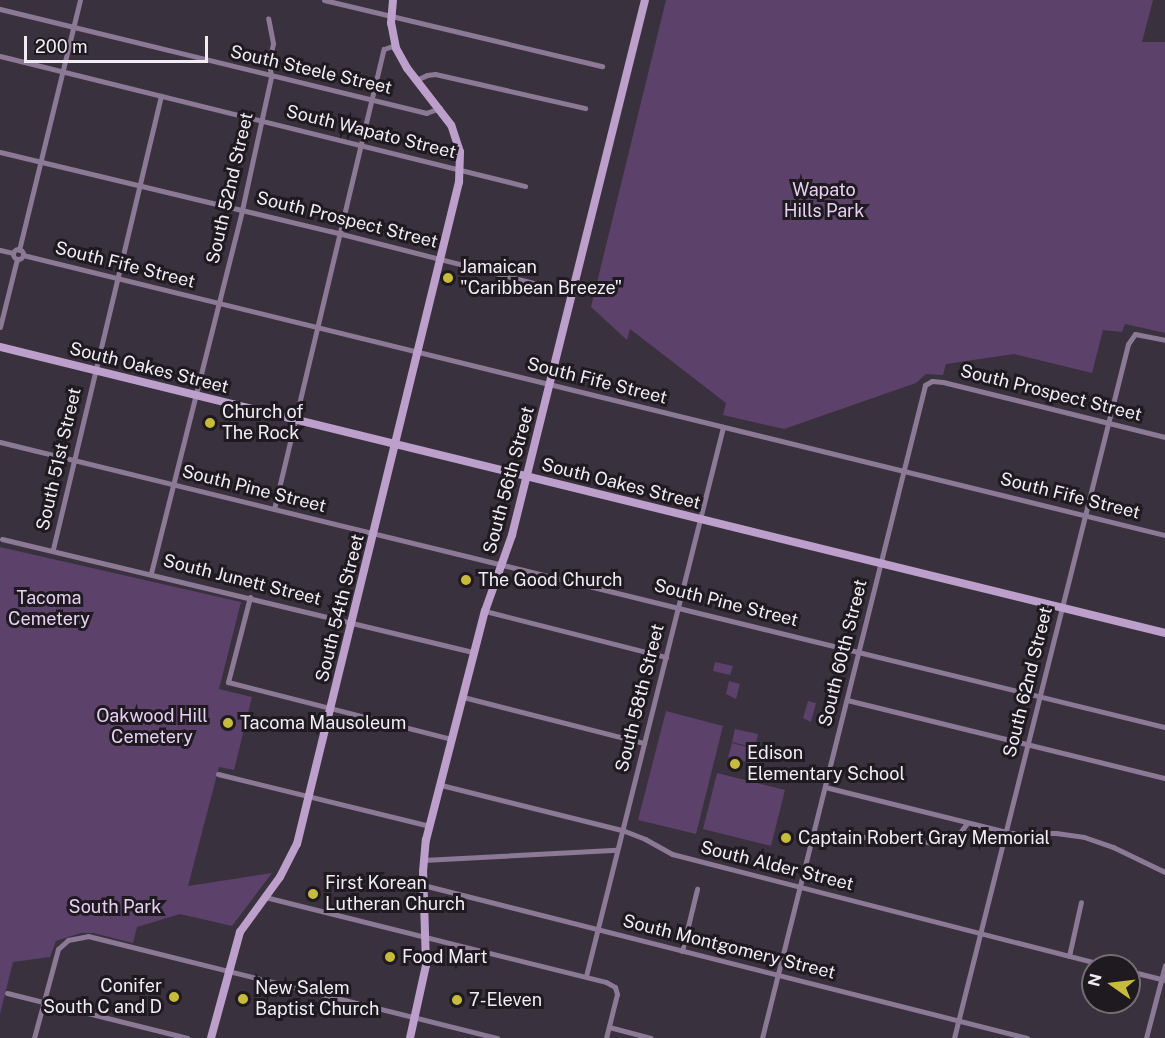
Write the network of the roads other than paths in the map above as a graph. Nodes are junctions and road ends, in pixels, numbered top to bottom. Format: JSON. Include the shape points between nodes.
{"nodes":[{"id":1,"x":80,"y":0,"type":"edge"},
{"id":2,"x":324,"y":0,"type":"edge"},
{"id":3,"x":393,"y":0,"type":"edge"},
{"id":4,"x":645,"y":0,"type":"edge"},
{"id":5,"x":0,"y":9,"type":"edge"},
{"id":6,"x":390,"y":17,"type":"junction"},
{"id":7,"x":268,"y":18,"type":"dead end"},
{"id":8,"x":73,"y":28,"type":"junction"},
{"id":9,"x":395,"y":45,"type":"junction"},
{"id":10,"x":0,"y":56,"type":"edge"},
{"id":11,"x":602,"y":66,"type":"dead end"},
{"id":12,"x":62,"y":72,"type":"junction"},
{"id":13,"x":272,"y":77,"type":"junction"},
{"id":14,"x":416,"y":80,"type":"junction"},
{"id":15,"x":162,"y":96,"type":"junction"},
{"id":16,"x":373,"y":100,"type":"junction"},
{"id":17,"x":440,"y":108,"type":"junction"},
{"id":18,"x":585,"y":108,"type":"dead end"},
{"id":19,"x":262,"y":120,"type":"junction"},
{"id":20,"x":362,"y":145,"type":"junction"},
{"id":21,"x":0,"y":152,"type":"edge"},
{"id":22,"x":41,"y":162,"type":"junction"},
{"id":23,"x":461,"y":170,"type":"junction"},
{"id":24,"x":142,"y":185,"type":"junction"},
{"id":25,"x":525,"y":186,"type":"dead end"},
{"id":26,"x":242,"y":210,"type":"junction"},
{"id":27,"x":340,"y":235,"type":"junction"},
{"id":28,"x":0,"y":250,"type":"edge"},
{"id":29,"x":16,"y":254,"type":"junction"},
{"id":30,"x":441,"y":259,"type":"junction"},
{"id":31,"x":117,"y":279,"type":"junction"},
{"id":32,"x":546,"y":286,"type":"dead end"},
{"id":33,"x":218,"y":303,"type":"junction"},
{"id":34,"x":0,"y":327,"type":"edge"},
{"id":35,"x":318,"y":328,"type":"junction"},
{"id":36,"x":1165,"y":340,"type":"edge"},
{"id":37,"x":0,"y":347,"type":"edge"},
{"id":38,"x":418,"y":352,"type":"junction"},
{"id":39,"x":96,"y":370,"type":"junction"},
{"id":40,"x":929,"y":382,"type":"joint"},
{"id":41,"x":549,"y":384,"type":"junction"},
{"id":42,"x":196,"y":395,"type":"junction"},
{"id":43,"x":296,"y":419,"type":"junction"},
{"id":44,"x":1109,"y":423,"type":"junction"},
{"id":45,"x":723,"y":427,"type":"junction"},
{"id":46,"x":1165,"y":437,"type":"edge"},
{"id":47,"x":0,"y":442,"type":"edge"},
{"id":48,"x":396,"y":444,"type":"junction"},
{"id":49,"x":74,"y":460,"type":"junction"},
{"id":50,"x":904,"y":471,"type":"junction"},
{"id":51,"x":526,"y":476,"type":"junction"},
{"id":52,"x":174,"y":485,"type":"junction"},
{"id":53,"x":274,"y":509,"type":"junction"},
{"id":54,"x":1085,"y":515,"type":"junction"},
{"id":55,"x":700,"y":519,"type":"junction"},
{"id":56,"x":374,"y":534,"type":"junction"},
{"id":57,"x":1165,"y":535,"type":"edge"},
{"id":58,"x":2,"y":539,"type":"dead end"},
{"id":59,"x":53,"y":549,"type":"junction"},
{"id":60,"x":881,"y":564,"type":"junction"},
{"id":61,"x":502,"y":565,"type":"junction"},
{"id":62,"x":151,"y":573,"type":"junction"},
{"id":63,"x":250,"y":597,"type":"junction"},
{"id":64,"x":1062,"y":606,"type":"junction"},
{"id":65,"x":678,"y":607,"type":"junction"},
{"id":66,"x":484,"y":611,"type":"junction"},
{"id":67,"x":352,"y":622,"type":"junction"},
{"id":68,"x":1165,"y":633,"type":"edge"},
{"id":69,"x":859,"y":651,"type":"junction"},
{"id":70,"x":473,"y":652,"type":"junction"},
{"id":71,"x":666,"y":657,"type":"junction"},
{"id":72,"x":1040,"y":695,"type":"junction"},
{"id":73,"x":463,"y":697,"type":"junction"},
{"id":74,"x":847,"y":700,"type":"junction"},
{"id":75,"x":331,"y":709,"type":"junction"},
{"id":76,"x":1165,"y":727,"type":"edge"},
{"id":77,"x":452,"y":739,"type":"junction"},
{"id":78,"x":644,"y":743,"type":"junction"},
{"id":79,"x":1028,"y":744,"type":"junction"},
{"id":80,"x":218,"y":774,"type":"dead end"},
{"id":81,"x":1165,"y":778,"type":"edge"},
{"id":82,"x":441,"y":785,"type":"junction"},
{"id":83,"x":825,"y":787,"type":"junction"},
{"id":84,"x":309,"y":797,"type":"junction"},
{"id":85,"x":967,"y":823,"type":"junction"},
{"id":86,"x":429,"y":826,"type":"junction"},
{"id":87,"x":622,"y":830,"type":"junction"},
{"id":88,"x":1006,"y":832,"type":"junction"},
{"id":89,"x":812,"y":840,"type":"junction"},
{"id":90,"x":617,"y":850,"type":"junction"},
{"id":91,"x":423,"y":860,"type":"junction"},
{"id":92,"x":1165,"y":872,"type":"edge"},
{"id":93,"x":423,"y":885,"type":"junction"},
{"id":94,"x":800,"y":887,"type":"junction"},
{"id":95,"x":697,"y":889,"type":"dead end"},
{"id":96,"x":265,"y":897,"type":"junction"},
{"id":97,"x":1081,"y":902,"type":"dead end"},
{"id":98,"x":598,"y":929,"type":"junction"},
{"id":99,"x":980,"y":933,"type":"junction"},
{"id":100,"x":426,"y":938,"type":"junction"},
{"id":101,"x":682,"y":951,"type":"junction"},
{"id":102,"x":1069,"y":956,"type":"junction"},
{"id":103,"x":1081,"y":959,"type":"edge"},
{"id":104,"x":1165,"y":964,"type":"edge"},
{"id":105,"x":228,"y":970,"type":"junction"},
{"id":106,"x":1141,"y":974,"type":"edge"},
{"id":107,"x":778,"y":975,"type":"junction"},
{"id":108,"x":586,"y":976,"type":"junction"},
{"id":109,"x":1163,"y":980,"type":"edge"},
{"id":110,"x":7,"y":993,"type":"dead end"},
{"id":111,"x":43,"y":1002,"type":"junction"},
{"id":112,"x":415,"y":1017,"type":"junction"},
{"id":113,"x":958,"y":1021,"type":"junction"},
{"id":114,"x":609,"y":1027,"type":"junction"},
{"id":115,"x":34,"y":1038,"type":"edge"},
{"id":116,"x":187,"y":1038,"type":"edge"},
{"id":117,"x":211,"y":1038,"type":"edge"},
{"id":118,"x":410,"y":1038,"type":"edge"},
{"id":119,"x":498,"y":1038,"type":"edge"},
{"id":120,"x":606,"y":1038,"type":"edge"},
{"id":121,"x":651,"y":1038,"type":"edge"},
{"id":122,"x":762,"y":1038,"type":"edge"},
{"id":123,"x":954,"y":1038,"type":"edge"},
{"id":124,"x":1027,"y":1038,"type":"edge"},
{"id":125,"x":1146,"y":1038,"type":"edge"}],
"edges":[{"from":1,"to":8,"type":"street"},
{"from":2,"to":6,"type":"street"},
{"from":3,"to":6,"type":"street"},
{"from":4,"to":41,"type":"street","name":"South 56th Street"},
{"from":5,"to":8,"type":"street","name":"South Steele Street"},
{"from":6,"to":9,"type":"street"},
{"from":6,"to":11,"type":"street"},
{"from":7,"to":13,"type":"street","name":"South 52nd Street","via":[[273,44],[269,61]]},
{"from":8,"to":12,"type":"street"},
{"from":8,"to":13,"type":"street","name":"South Steele Street"},
{"from":9,"to":14,"type":"street"},
{"from":9,"to":16,"type":"street","via":[[384,49]]},
{"from":10,"to":12,"type":"street","name":"South Wapato Street"},
{"from":12,"to":15,"type":"street","name":"South Wapato Street"},
{"from":12,"to":22,"type":"street"},
{"from":13,"to":16,"type":"street","name":"South Steele Street"},
{"from":13,"to":19,"type":"street","name":"South 52nd Street"},
{"from":14,"to":17,"type":"street"},
{"from":14,"to":18,"type":"street","name":"South Steele Street","via":[[433,74]]},
{"from":15,"to":19,"type":"street","name":"South Wapato Street"},
{"from":15,"to":24,"type":"street","name":"South 51st Street"},
{"from":16,"to":17,"type":"street","name":"South Steele Street","via":[[426,113]]},
{"from":16,"to":20,"type":"street"},
{"from":17,"to":23,"type":"street","via":[[455,133]]},
{"from":19,"to":20,"type":"street","name":"South Wapato Street"},
{"from":19,"to":26,"type":"street","name":"South 52nd Street"},
{"from":20,"to":23,"type":"street","name":"South Wapato Street"},
{"from":20,"to":27,"type":"street"},
{"from":21,"to":22,"type":"street","name":"South Prospect Street"},
{"from":22,"to":24,"type":"street","name":"South Prospect Street"},
{"from":22,"to":29,"type":"street"},
{"from":23,"to":25,"type":"street","name":"South Wapato Street"},
{"from":23,"to":30,"type":"street","name":"South 54th Street"},
{"from":24,"to":26,"type":"street","name":"South Prospect Street"},
{"from":24,"to":31,"type":"street","name":"South 51st Street"},
{"from":26,"to":27,"type":"street","name":"South Prospect Street"},
{"from":26,"to":33,"type":"street","name":"South 52nd Street"},
{"from":27,"to":30,"type":"street","name":"South Prospect Street"},
{"from":27,"to":35,"type":"street"},
{"from":28,"to":29,"type":"street"},
{"from":29,"to":31,"type":"street","name":"South Fife Street"},
{"from":29,"to":34,"type":"street"},
{"from":30,"to":32,"type":"street","name":"South Prospect Street"},
{"from":30,"to":38,"type":"street","name":"South 54th Street"},
{"from":31,"to":33,"type":"street","name":"South Fife Street"},
{"from":31,"to":39,"type":"street","name":"South 51st Street"},
{"from":33,"to":35,"type":"street","name":"South Fife Street"},
{"from":33,"to":42,"type":"street","name":"South 52nd Street"},
{"from":35,"to":38,"type":"street","name":"South Fife Street"},
{"from":35,"to":43,"type":"street"},
{"from":36,"to":44,"type":"street","name":"South 62nd Street","via":[[1134,334],[1128,344]]},
{"from":37,"to":39,"type":"street","name":"South Oakes Street"},
{"from":38,"to":41,"type":"street","name":"South Fife Street"},
{"from":38,"to":48,"type":"street","name":"South 54th Street"},
{"from":39,"to":42,"type":"street","name":"South Oakes Street"},
{"from":39,"to":49,"type":"street","name":"South 51st Street"},
{"from":40,"to":44,"type":"street","name":"South Prospect Street","via":[[943,382]]},
{"from":40,"to":50,"type":"street","name":"South 60th Street"},
{"from":41,"to":45,"type":"street","name":"South Fife Street"},
{"from":41,"to":51,"type":"street","name":"South 56th Street"},
{"from":42,"to":43,"type":"street","name":"South Oakes Street"},
{"from":42,"to":52,"type":"street","name":"South 52nd Street"},
{"from":43,"to":48,"type":"street","name":"South Oakes Street"},
{"from":43,"to":53,"type":"street"},
{"from":44,"to":46,"type":"street","name":"South Prospect Street"},
{"from":44,"to":54,"type":"street","name":"South 62nd Street"},
{"from":45,"to":50,"type":"street","name":"South Fife Street"},
{"from":45,"to":55,"type":"street","name":"South 58th Street"},
{"from":47,"to":49,"type":"street","name":"South Pine Street"},
{"from":48,"to":51,"type":"street","name":"South Oakes Street"},
{"from":48,"to":56,"type":"street","name":"South 54th Street"},
{"from":49,"to":52,"type":"street","name":"South Pine Street"},
{"from":49,"to":59,"type":"street","name":"South 51st Street"},
{"from":50,"to":54,"type":"street","name":"South Fife Street"},
{"from":50,"to":60,"type":"street","name":"South 60th Street"},
{"from":51,"to":55,"type":"street","name":"South Oakes Street"},
{"from":51,"to":61,"type":"street","name":"South 56th Street"},
{"from":52,"to":53,"type":"street","name":"South Pine Street"},
{"from":52,"to":62,"type":"street","name":"South 52nd Street"},
{"from":53,"to":56,"type":"street","name":"South Pine Street"},
{"from":54,"to":57,"type":"street","name":"South Fife Street"},
{"from":54,"to":64,"type":"street","name":"South 62nd Street"},
{"from":55,"to":60,"type":"street","name":"South Oakes Street"},
{"from":55,"to":65,"type":"street","name":"South 58th Street"},
{"from":56,"to":61,"type":"street","name":"South Pine Street"},
{"from":56,"to":67,"type":"street","name":"South 54th Street"},
{"from":58,"to":59,"type":"street","name":"South Junett Street"},
{"from":59,"to":62,"type":"street","name":"South Junett Street"},
{"from":60,"to":64,"type":"street","name":"South Oakes Street"},
{"from":60,"to":69,"type":"street","name":"South 60th Street"},
{"from":61,"to":65,"type":"street","name":"South Pine Street"},
{"from":61,"to":66,"type":"street","name":"South 56th Street"},
{"from":62,"to":63,"type":"street","name":"South Junett Street"},
{"from":63,"to":67,"type":"street","name":"South Junett Street"},
{"from":63,"to":75,"type":"street","via":[[228,682]]},
{"from":64,"to":68,"type":"street","name":"South Oakes Street"},
{"from":64,"to":72,"type":"street","name":"South 62nd Street"},
{"from":65,"to":69,"type":"street","name":"South Pine Street"},
{"from":65,"to":71,"type":"street","name":"South 58th Street"},
{"from":66,"to":70,"type":"street","name":"South 56th Street"},
{"from":66,"to":71,"type":"street"},
{"from":67,"to":70,"type":"street","name":"South Junett Street"},
{"from":67,"to":75,"type":"street","name":"South 54th Street"},
{"from":69,"to":72,"type":"street","name":"South Pine Street"},
{"from":69,"to":74,"type":"street","name":"South 60th Street"},
{"from":70,"to":73,"type":"street","name":"South 56th Street"},
{"from":71,"to":78,"type":"street","name":"South 58th Street"},
{"from":72,"to":76,"type":"street","name":"South Pine Street"},
{"from":72,"to":79,"type":"street","name":"South 62nd Street"},
{"from":73,"to":77,"type":"street","name":"South 56th Street"},
{"from":73,"to":78,"type":"street"},
{"from":74,"to":79,"type":"street"},
{"from":74,"to":83,"type":"street","name":"South 60th Street"},
{"from":75,"to":77,"type":"street"},
{"from":75,"to":84,"type":"street","name":"South 54th Street"},
{"from":77,"to":82,"type":"street","name":"South 56th Street"},
{"from":78,"to":87,"type":"street","name":"South 58th Street"},
{"from":79,"to":81,"type":"street"},
{"from":79,"to":88,"type":"street","name":"South 62nd Street"},
{"from":80,"to":84,"type":"street"},
{"from":82,"to":86,"type":"street","name":"South 56th Street"},
{"from":82,"to":87,"type":"street","name":"South Alder Street"},
{"from":83,"to":85,"type":"street"},
{"from":83,"to":89,"type":"street","name":"South 60th Street"},
{"from":84,"to":86,"type":"street"},
{"from":84,"to":96,"type":"street","name":"South 54th Street","via":[[291,860]]},
{"from":85,"to":88,"type":"street"},
{"from":85,"to":89,"type":"street","via":[[959,834],[938,843],[866,837]]},
{"from":86,"to":91,"type":"street","name":"South 56th Street"},
{"from":87,"to":90,"type":"street","name":"South 58th Street"},
{"from":87,"to":94,"type":"street","name":"South Alder Street","via":[[672,854]]},
{"from":88,"to":92,"type":"street","via":[[1084,837]]},
{"from":88,"to":99,"type":"street","name":"South 62nd Street"},
{"from":89,"to":94,"type":"street","name":"South 60th Street"},
{"from":90,"to":91,"type":"street"},
{"from":90,"to":98,"type":"street","name":"South 58th Street"},
{"from":91,"to":93,"type":"street","name":"South 56th Street"},
{"from":93,"to":98,"type":"street","name":"South Montgomery Street"},
{"from":93,"to":100,"type":"street","name":"South 56th Street"},
{"from":94,"to":99,"type":"street","name":"South Alder Street"},
{"from":94,"to":107,"type":"street","name":"South 60th Street"},
{"from":95,"to":101,"type":"street"},
{"from":96,"to":100,"type":"street"},
{"from":96,"to":105,"type":"street","name":"South 54th Street","via":[[240,932]]},
{"from":97,"to":102,"type":"street"},
{"from":98,"to":101,"type":"street","name":"South Montgomery Street"},
{"from":98,"to":108,"type":"street","name":"South 58th Street"},
{"from":99,"to":102,"type":"street","name":"South Alder Street"},
{"from":99,"to":113,"type":"street","name":"South 62nd Street"},
{"from":100,"to":108,"type":"street"},
{"from":100,"to":112,"type":"street","name":"South 56th Street","via":[[426,965]]},
{"from":101,"to":107,"type":"street","name":"South Montgomery Street"},
{"from":102,"to":103,"type":"street","name":"South Alder Street"},
{"from":104,"to":109,"type":"street"},
{"from":105,"to":111,"type":"street","via":[[88,936],[68,940],[56,954]]},
{"from":105,"to":112,"type":"street"},
{"from":105,"to":117,"type":"street","name":"South 54th Street"},
{"from":106,"to":109,"type":"street"},
{"from":107,"to":113,"type":"street","name":"South Montgomery Street"},
{"from":107,"to":122,"type":"street","name":"South 60th Street"},
{"from":108,"to":114,"type":"street","via":[[615,987],[617,997]]},
{"from":109,"to":125,"type":"street"},
{"from":110,"to":111,"type":"street"},
{"from":111,"to":115,"type":"street"},
{"from":111,"to":116,"type":"street"},
{"from":112,"to":118,"type":"street","name":"South 56th Street"},
{"from":112,"to":119,"type":"street"},
{"from":113,"to":123,"type":"street","name":"South 62nd Street"},
{"from":113,"to":124,"type":"street","name":"South Montgomery Street"},
{"from":114,"to":120,"type":"street"},
{"from":114,"to":121,"type":"street"}]}
